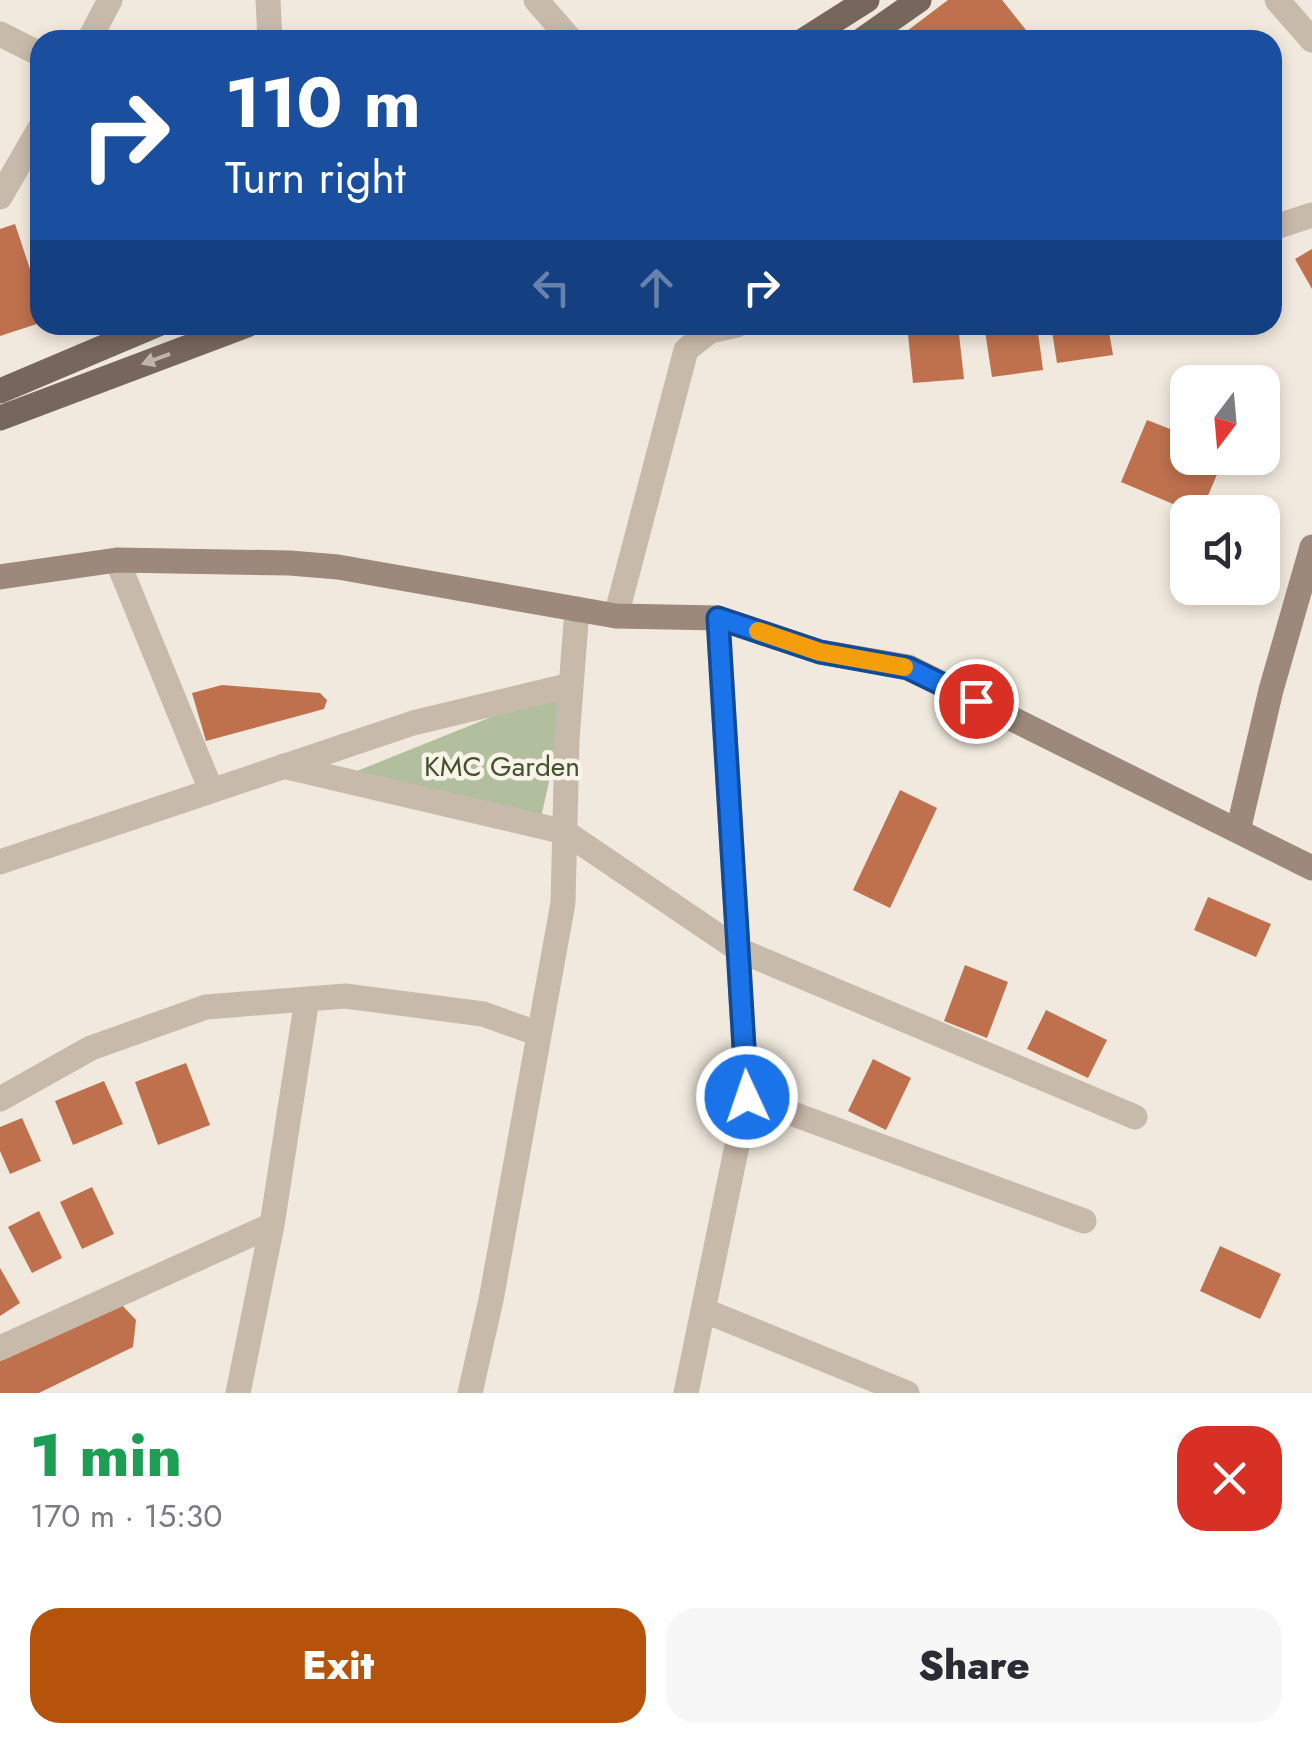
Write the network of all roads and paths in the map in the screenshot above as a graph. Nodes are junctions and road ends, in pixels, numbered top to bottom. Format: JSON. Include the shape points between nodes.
{"nodes":[{"id":1,"x":110,"y":0,"type":"edge"},
{"id":2,"x":268,"y":0,"type":"edge"},
{"id":3,"x":867,"y":0,"type":"edge"},
{"id":4,"x":919,"y":0,"type":"edge"},
{"id":5,"x":1277,"y":0,"type":"edge"},
{"id":6,"x":544,"y":3,"type":"edge"},
{"id":7,"x":94,"y":30,"type":"edge"},
{"id":8,"x":270,"y":30,"type":"edge"},
{"id":9,"x":563,"y":30,"type":"edge"},
{"id":10,"x":820,"y":30,"type":"edge"},
{"id":11,"x":876,"y":30,"type":"edge"},
{"id":12,"x":0,"y":34,"type":"edge"},
{"id":13,"x":1312,"y":40,"type":"edge"},
{"id":14,"x":30,"y":49,"type":"edge"},
{"id":15,"x":30,"y":145,"type":"edge"},
{"id":16,"x":0,"y":197,"type":"edge"},
{"id":17,"x":1312,"y":215,"type":"edge"},
{"id":18,"x":1282,"y":225,"type":"edge"},
{"id":19,"x":132,"y":335,"type":"edge"},
{"id":20,"x":220,"y":335,"type":"edge"},
{"id":21,"x":705,"y":335,"type":"edge"},
{"id":22,"x":0,"y":390,"type":"edge"},
{"id":23,"x":0,"y":418,"type":"edge"},
{"id":24,"x":1312,"y":548,"type":"edge"},
{"id":25,"x":117,"y":560,"type":"junction"},
{"id":26,"x":0,"y":577,"type":"edge"},
{"id":27,"x":577,"y":608,"type":"junction"},
{"id":28,"x":616,"y":616,"type":"junction"},
{"id":29,"x":718,"y":618,"type":"junction"},
{"id":30,"x":571,"y":685,"type":"junction"},
{"id":31,"x":283,"y":766,"type":"junction"},
{"id":32,"x":210,"y":790,"type":"junction"},
{"id":33,"x":1238,"y":831,"type":"junction"},
{"id":34,"x":564,"y":832,"type":"junction"},
{"id":35,"x":0,"y":862,"type":"edge"},
{"id":36,"x":1312,"y":868,"type":"edge"},
{"id":37,"x":739,"y":950,"type":"junction"},
{"id":38,"x":307,"y":999,"type":"junction"},
{"id":39,"x":539,"y":1034,"type":"junction"},
{"id":40,"x":747,"y":1097,"type":"junction"},
{"id":41,"x":0,"y":1099,"type":"edge"},
{"id":42,"x":1136,"y":1117,"type":"dead end"},
{"id":43,"x":1084,"y":1221,"type":"dead end"},
{"id":44,"x":272,"y":1225,"type":"junction"},
{"id":45,"x":704,"y":1310,"type":"junction"},
{"id":46,"x":0,"y":1348,"type":"edge"},
{"id":47,"x":238,"y":1393,"type":"edge"},
{"id":48,"x":470,"y":1393,"type":"edge"},
{"id":49,"x":686,"y":1393,"type":"edge"},
{"id":50,"x":907,"y":1393,"type":"edge"}],
"edges":[{"from":1,"to":7,"type":"street"},
{"from":2,"to":8,"type":"street"},
{"from":3,"to":10,"type":"main road"},
{"from":4,"to":11,"type":"main road"},
{"from":5,"to":13,"type":"street"},
{"from":6,"to":9,"type":"street"},
{"from":12,"to":14,"type":"street"},
{"from":15,"to":16,"type":"street"},
{"from":17,"to":18,"type":"street"},
{"from":19,"to":22,"type":"main road"},
{"from":20,"to":23,"type":"main road","one_way":true},
{"from":21,"to":28,"type":"street","via":[[686,350]]},
{"from":24,"to":33,"type":"main road"},
{"from":25,"to":26,"type":"main road"},
{"from":25,"to":27,"type":"main road","via":[[338,566]]},
{"from":25,"to":32,"type":"street"},
{"from":27,"to":28,"type":"main road"},
{"from":27,"to":30,"type":"street"},
{"from":28,"to":29,"type":"main road"},
{"from":29,"to":33,"type":"main road","via":[[820,652],[908,668]]},
{"from":29,"to":37,"type":"street"},
{"from":30,"to":31,"type":"street","via":[[414,723]]},
{"from":30,"to":34,"type":"street"},
{"from":31,"to":32,"type":"street"},
{"from":31,"to":34,"type":"street"},
{"from":32,"to":35,"type":"street"},
{"from":33,"to":36,"type":"main road"},
{"from":34,"to":37,"type":"street"},
{"from":34,"to":39,"type":"street","via":[[562,903]]},
{"from":37,"to":40,"type":"street"},
{"from":37,"to":42,"type":"street"},
{"from":38,"to":39,"type":"street","via":[[346,996],[484,1014]]},
{"from":38,"to":41,"type":"street","via":[[206,1007],[90,1048]]},
{"from":38,"to":44,"type":"street"},
{"from":39,"to":48,"type":"street"},
{"from":40,"to":43,"type":"street"},
{"from":40,"to":45,"type":"street"},
{"from":44,"to":46,"type":"street"},
{"from":44,"to":47,"type":"street"},
{"from":45,"to":49,"type":"street"},
{"from":45,"to":50,"type":"street"}]}
